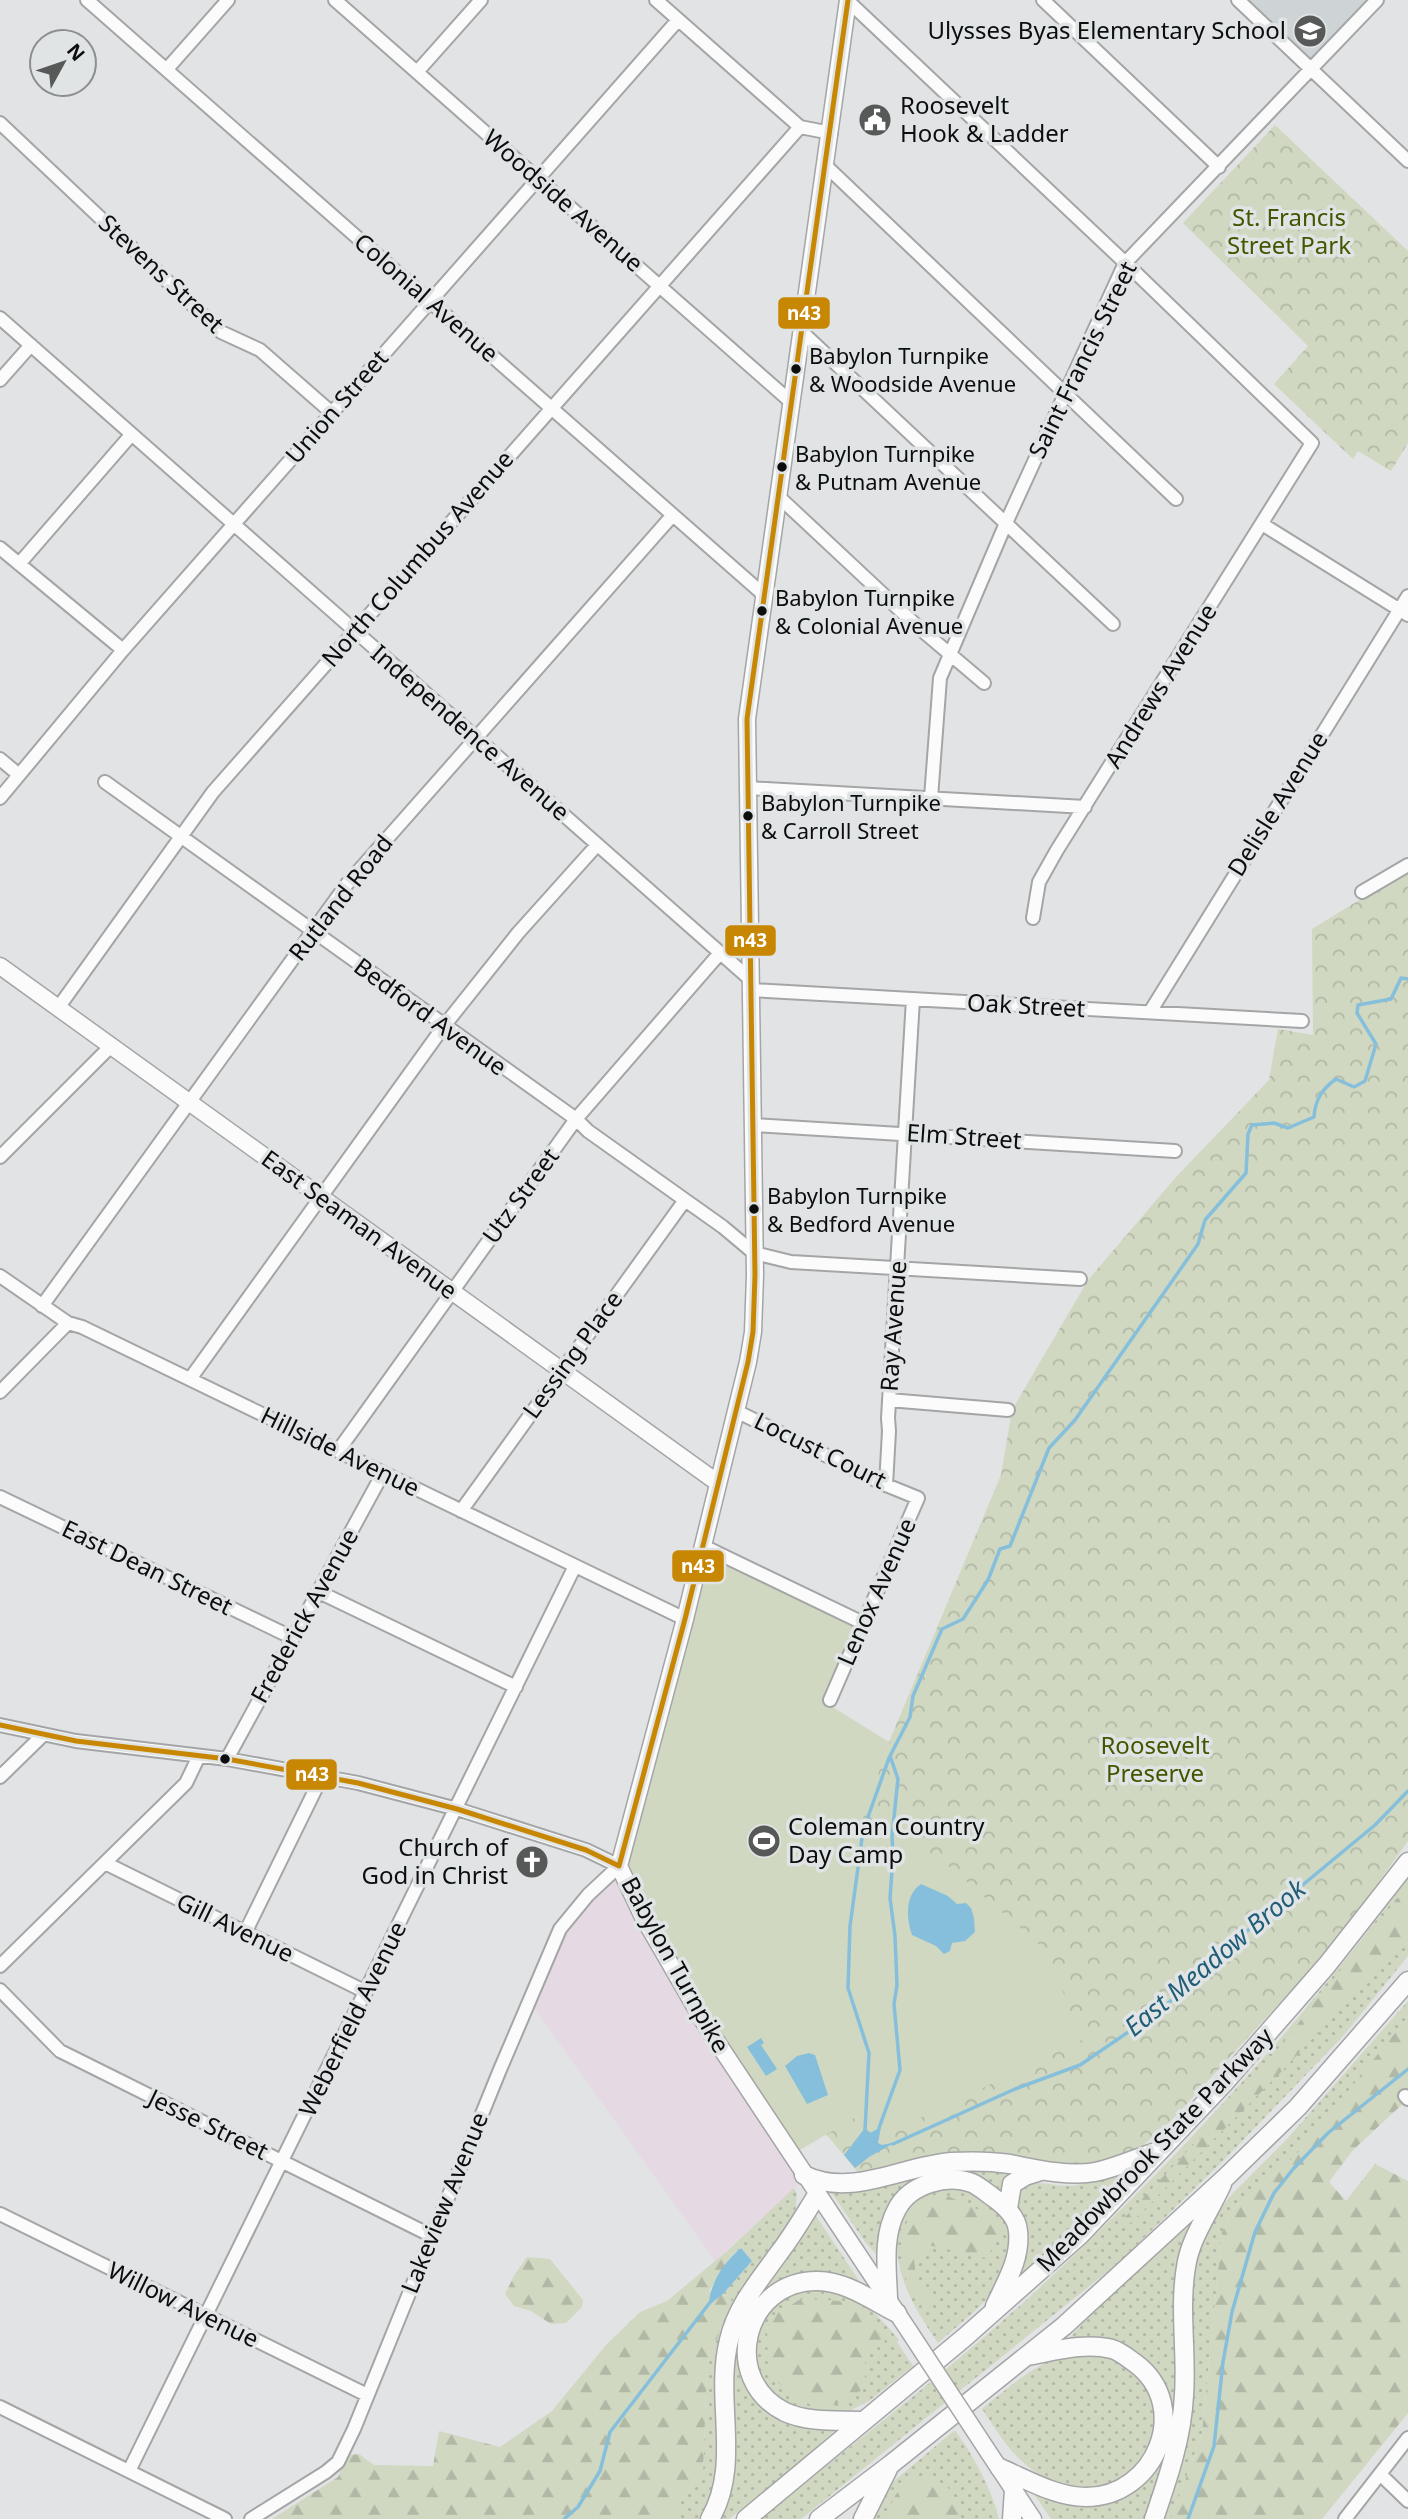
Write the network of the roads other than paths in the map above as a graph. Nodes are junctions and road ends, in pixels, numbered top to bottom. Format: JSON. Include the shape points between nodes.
{"nodes":[{"id":1,"x":87,"y":0,"type":"edge"},
{"id":2,"x":228,"y":0,"type":"edge"},
{"id":3,"x":335,"y":0,"type":"edge"},
{"id":4,"x":481,"y":0,"type":"edge"},
{"id":5,"x":656,"y":0,"type":"edge"},
{"id":6,"x":848,"y":0,"type":"edge"},
{"id":7,"x":1042,"y":0,"type":"edge"},
{"id":8,"x":1238,"y":0,"type":"edge"},
{"id":9,"x":1377,"y":0,"type":"edge"},
{"id":10,"x":678,"y":20,"type":"junction"},
{"id":11,"x":167,"y":69,"type":"junction"},
{"id":12,"x":1311,"y":69,"type":"junction"},
{"id":13,"x":417,"y":72,"type":"junction"},
{"id":14,"x":0,"y":123,"type":"edge"},
{"id":15,"x":800,"y":127,"type":"junction"},
{"id":16,"x":831,"y":133,"type":"junction"},
{"id":17,"x":1408,"y":161,"type":"edge"},
{"id":18,"x":825,"y":165,"type":"junction"},
{"id":19,"x":1219,"y":167,"type":"junction"},
{"id":20,"x":538,"y":179,"type":"junction"},
{"id":21,"x":1125,"y":263,"type":"junction"},
{"id":22,"x":659,"y":286,"type":"junction"},
{"id":23,"x":430,"y":302,"type":"junction"},
{"id":24,"x":0,"y":318,"type":"edge"},
{"id":25,"x":801,"y":331,"type":"junction"},
{"id":26,"x":31,"y":345,"type":"junction"},
{"id":27,"x":0,"y":380,"type":"edge"},
{"id":28,"x":1065,"y":393,"type":"junction"},
{"id":29,"x":792,"y":402,"type":"junction"},
{"id":30,"x":551,"y":409,"type":"junction"},
{"id":31,"x":332,"y":413,"type":"junction"},
{"id":32,"x":131,"y":435,"type":"junction"},
{"id":33,"x":779,"y":498,"type":"junction"},
{"id":34,"x":1176,"y":499,"type":"dead end"},
{"id":35,"x":672,"y":516,"type":"junction"},
{"id":36,"x":1006,"y":523,"type":"junction"},
{"id":37,"x":233,"y":524,"type":"junction"},
{"id":38,"x":1262,"y":524,"type":"junction"},
{"id":39,"x":0,"y":548,"type":"edge"},
{"id":40,"x":19,"y":564,"type":"junction"},
{"id":41,"x":764,"y":596,"type":"junction"},
{"id":42,"x":1408,"y":596,"type":"edge"},
{"id":43,"x":1404,"y":612,"type":"edge"},
{"id":44,"x":1113,"y":624,"type":"dead end"},
{"id":45,"x":355,"y":631,"type":"junction"},
{"id":46,"x":123,"y":650,"type":"junction"},
{"id":47,"x":949,"y":654,"type":"junction"},
{"id":48,"x":984,"y":683,"type":"dead end"},
{"id":49,"x":476,"y":738,"type":"junction"},
{"id":50,"x":0,"y":759,"type":"edge"},
{"id":51,"x":19,"y":775,"type":"junction"},
{"id":52,"x":104,"y":782,"type":"dead end"},
{"id":53,"x":748,"y":788,"type":"junction"},
{"id":54,"x":0,"y":798,"type":"edge"},
{"id":55,"x":932,"y":798,"type":"junction"},
{"id":56,"x":1085,"y":807,"type":"junction"},
{"id":57,"x":181,"y":837,"type":"junction"},
{"id":58,"x":597,"y":845,"type":"junction"},
{"id":59,"x":1408,"y":865,"type":"edge"},
{"id":60,"x":1362,"y":892,"type":"dead end"},
{"id":61,"x":1033,"y":918,"type":"dead end"},
{"id":62,"x":313,"y":932,"type":"junction"},
{"id":63,"x":720,"y":953,"type":"junction"},
{"id":64,"x":0,"y":966,"type":"edge"},
{"id":65,"x":751,"y":985,"type":"junction"},
{"id":66,"x":914,"y":999,"type":"junction"},
{"id":67,"x":58,"y":1007,"type":"junction"},
{"id":68,"x":1150,"y":1012,"type":"junction"},
{"id":69,"x":1302,"y":1021,"type":"dead end"},
{"id":70,"x":444,"y":1027,"type":"junction"},
{"id":71,"x":111,"y":1046,"type":"junction"},
{"id":72,"x":189,"y":1102,"type":"junction"},
{"id":73,"x":576,"y":1119,"type":"junction"},
{"id":74,"x":753,"y":1125,"type":"junction"},
{"id":75,"x":906,"y":1133,"type":"junction"},
{"id":76,"x":1175,"y":1151,"type":"dead end"},
{"id":77,"x":0,"y":1157,"type":"edge"},
{"id":78,"x":320,"y":1197,"type":"junction"},
{"id":79,"x":685,"y":1200,"type":"junction"},
{"id":80,"x":754,"y":1253,"type":"junction"},
{"id":81,"x":897,"y":1269,"type":"junction"},
{"id":82,"x":0,"y":1276,"type":"edge"},
{"id":83,"x":1080,"y":1279,"type":"dead end"},
{"id":84,"x":452,"y":1292,"type":"junction"},
{"id":85,"x":43,"y":1307,"type":"junction"},
{"id":86,"x":68,"y":1323,"type":"junction"},
{"id":87,"x":561,"y":1371,"type":"junction"},
{"id":88,"x":190,"y":1379,"type":"junction"},
{"id":89,"x":0,"y":1392,"type":"edge"},
{"id":90,"x":889,"y":1401,"type":"junction"},
{"id":91,"x":1008,"y":1410,"type":"dead end"},
{"id":92,"x":736,"y":1411,"type":"junction"},
{"id":93,"x":338,"y":1451,"type":"junction"},
{"id":94,"x":383,"y":1473,"type":"junction"},
{"id":95,"x":718,"y":1483,"type":"junction"},
{"id":96,"x":886,"y":1485,"type":"junction"},
{"id":97,"x":904,"y":1491,"type":"joint"},
{"id":98,"x":0,"y":1497,"type":"edge"},
{"id":99,"x":461,"y":1510,"type":"junction"},
{"id":100,"x":703,"y":1546,"type":"junction"},
{"id":101,"x":575,"y":1566,"type":"junction"},
{"id":102,"x":319,"y":1592,"type":"junction"},
{"id":103,"x":685,"y":1619,"type":"junction"},
{"id":104,"x":863,"y":1623,"type":"junction"},
{"id":105,"x":293,"y":1638,"type":"junction"},
{"id":106,"x":516,"y":1687,"type":"junction"},
{"id":107,"x":830,"y":1700,"type":"dead end"},
{"id":108,"x":0,"y":1725,"type":"edge"},
{"id":109,"x":43,"y":1735,"type":"junction"},
{"id":110,"x":200,"y":1756,"type":"junction"},
{"id":111,"x":227,"y":1759,"type":"junction"},
{"id":112,"x":322,"y":1776,"type":"junction"},
{"id":113,"x":0,"y":1777,"type":"edge"},
{"id":114,"x":457,"y":1809,"type":"junction"},
{"id":115,"x":1408,"y":1862,"type":"edge"},
{"id":116,"x":105,"y":1863,"type":"junction"},
{"id":117,"x":619,"y":1866,"type":"junction"},
{"id":118,"x":245,"y":1933,"type":"junction"},
{"id":119,"x":0,"y":1966,"type":"edge"},
{"id":120,"x":1408,"y":1981,"type":"edge"},
{"id":121,"x":0,"y":1990,"type":"edge"},
{"id":122,"x":366,"y":1992,"type":"junction"},
{"id":123,"x":1159,"y":2151,"type":"junction"},
{"id":124,"x":282,"y":2162,"type":"junction"},
{"id":125,"x":1041,"y":2171,"type":"junction"},
{"id":126,"x":804,"y":2175,"type":"junction"},
{"id":127,"x":1224,"y":2179,"type":"junction"},
{"id":128,"x":817,"y":2195,"type":"junction"},
{"id":129,"x":1008,"y":2208,"type":"junction"},
{"id":130,"x":0,"y":2214,"type":"edge"},
{"id":131,"x":432,"y":2236,"type":"junction"},
{"id":132,"x":892,"y":2305,"type":"junction"},
{"id":133,"x":992,"y":2313,"type":"junction"},
{"id":134,"x":206,"y":2316,"type":"junction"},
{"id":135,"x":1027,"y":2356,"type":"junction"},
{"id":136,"x":367,"y":2395,"type":"junction"},
{"id":137,"x":0,"y":2407,"type":"edge"},
{"id":138,"x":864,"y":2421,"type":"junction"},
{"id":139,"x":1408,"y":2438,"type":"edge"},
{"id":140,"x":891,"y":2465,"type":"junction"},
{"id":141,"x":1000,"y":2468,"type":"junction"},
{"id":142,"x":129,"y":2471,"type":"junction"},
{"id":143,"x":1380,"y":2474,"type":"junction"},
{"id":144,"x":1014,"y":2490,"type":"junction"},
{"id":145,"x":1408,"y":2501,"type":"edge"},
{"id":146,"x":225,"y":2519,"type":"edge"},
{"id":147,"x":251,"y":2519,"type":"edge"},
{"id":148,"x":710,"y":2519,"type":"edge"},
{"id":149,"x":746,"y":2519,"type":"edge"},
{"id":150,"x":819,"y":2519,"type":"edge"},
{"id":151,"x":863,"y":2519,"type":"edge"},
{"id":152,"x":1012,"y":2519,"type":"edge"},
{"id":153,"x":1033,"y":2519,"type":"edge"},
{"id":154,"x":1154,"y":2519,"type":"edge"},
{"id":155,"x":1345,"y":2519,"type":"edge"}],
"edges":[{"from":1,"to":11,"type":"street","name":"Colonial Avenue"},
{"from":2,"to":11,"type":"street"},
{"from":3,"to":13,"type":"street","name":"Woodside Avenue"},
{"from":4,"to":13,"type":"street"},
{"from":5,"to":10,"type":"street"},
{"from":6,"to":16,"type":"main road","name":"Babylon Turnpike"},
{"from":6,"to":21,"type":"street"},
{"from":7,"to":19,"type":"street"},
{"from":8,"to":12,"type":"street"},
{"from":9,"to":12,"type":"street","name":"Saint Francis Street"},
{"from":10,"to":15,"type":"street"},
{"from":10,"to":20,"type":"street","name":"Union Street"},
{"from":11,"to":23,"type":"street","name":"Colonial Avenue"},
{"from":12,"to":17,"type":"street"},
{"from":12,"to":19,"type":"street","name":"Saint Francis Street"},
{"from":13,"to":20,"type":"street","name":"Woodside Avenue"},
{"from":14,"to":31,"type":"street","name":"Stevens Street","via":[[221,332],[260,350]]},
{"from":15,"to":16,"type":"street"},
{"from":15,"to":22,"type":"street","name":"North Columbus Avenue"},
{"from":16,"to":18,"type":"main road","name":"Babylon Turnpike"},
{"from":18,"to":25,"type":"main road","name":"Babylon Turnpike"},
{"from":18,"to":28,"type":"street"},
{"from":19,"to":21,"type":"street","name":"Saint Francis Street"},
{"from":20,"to":22,"type":"street","name":"Woodside Avenue"},
{"from":20,"to":23,"type":"street","name":"Union Street"},
{"from":21,"to":28,"type":"street","name":"Saint Francis Street"},
{"from":21,"to":38,"type":"street","name":"Andrews Avenue","via":[[1312,443]]},
{"from":22,"to":29,"type":"street","name":"Woodside Avenue"},
{"from":22,"to":30,"type":"street","name":"North Columbus Avenue"},
{"from":23,"to":30,"type":"street","name":"Colonial Avenue"},
{"from":23,"to":31,"type":"street","name":"Union Street"},
{"from":24,"to":26,"type":"street","name":"Independence Avenue"},
{"from":25,"to":29,"type":"main road","name":"Babylon Turnpike"},
{"from":25,"to":36,"type":"street"},
{"from":26,"to":27,"type":"street"},
{"from":26,"to":32,"type":"street","name":"Independence Avenue"},
{"from":28,"to":34,"type":"street"},
{"from":28,"to":36,"type":"street","name":"Saint Francis Street"},
{"from":29,"to":33,"type":"main road","name":"Babylon Turnpike"},
{"from":30,"to":35,"type":"street","name":"Colonial Avenue"},
{"from":30,"to":45,"type":"street","name":"North Columbus Avenue"},
{"from":31,"to":37,"type":"street","name":"Union Street"},
{"from":32,"to":37,"type":"street","name":"Independence Avenue"},
{"from":32,"to":40,"type":"street"},
{"from":33,"to":41,"type":"main road","name":"Babylon Turnpike"},
{"from":33,"to":47,"type":"street"},
{"from":35,"to":41,"type":"street","name":"Colonial Avenue"},
{"from":35,"to":49,"type":"street","name":"Rutland Road"},
{"from":36,"to":44,"type":"street"},
{"from":36,"to":47,"type":"street","name":"Saint Francis Street"},
{"from":37,"to":45,"type":"street","name":"Independence Avenue"},
{"from":37,"to":46,"type":"street","name":"Union Street"},
{"from":38,"to":43,"type":"street"},
{"from":38,"to":56,"type":"street","name":"Andrews Avenue"},
{"from":39,"to":40,"type":"street"},
{"from":40,"to":46,"type":"street"},
{"from":41,"to":53,"type":"main road","name":"Babylon Turnpike","via":[[747,719]]},
{"from":42,"to":43,"type":"street","name":"Delisle Avenue"},
{"from":43,"to":68,"type":"street","name":"Delisle Avenue"},
{"from":45,"to":49,"type":"street","name":"Independence Avenue"},
{"from":45,"to":57,"type":"street","name":"North Columbus Avenue","via":[[213,792]]},
{"from":46,"to":51,"type":"street","name":"Union Street"},
{"from":47,"to":48,"type":"street"},
{"from":47,"to":55,"type":"street","name":"Saint Francis Street","via":[[940,678]]},
{"from":49,"to":58,"type":"street","name":"Independence Avenue"},
{"from":49,"to":62,"type":"street","name":"Rutland Road","via":[[347,884]]},
{"from":50,"to":51,"type":"street"},
{"from":51,"to":54,"type":"street","name":"Union Street"},
{"from":52,"to":57,"type":"street","name":"Bedford Avenue"},
{"from":53,"to":55,"type":"street"},
{"from":53,"to":65,"type":"main road","name":"Babylon Turnpike"},
{"from":55,"to":56,"type":"street"},
{"from":56,"to":61,"type":"street","name":"Andrews Avenue","via":[[1039,882]]},
{"from":57,"to":62,"type":"street","name":"Bedford Avenue"},
{"from":57,"to":67,"type":"street","name":"North Columbus Avenue"},
{"from":58,"to":63,"type":"street","name":"Independence Avenue"},
{"from":58,"to":70,"type":"street","via":[[518,933]]},
{"from":59,"to":60,"type":"street"},
{"from":62,"to":70,"type":"street","name":"Bedford Avenue"},
{"from":62,"to":72,"type":"street","name":"Rutland Road"},
{"from":63,"to":65,"type":"street","name":"Independence Avenue"},
{"from":63,"to":73,"type":"street","name":"Utz Street"},
{"from":64,"to":67,"type":"main road","name":"East Seaman Avenue"},
{"from":65,"to":66,"type":"street","name":"Oak Street"},
{"from":65,"to":74,"type":"main road","name":"Babylon Turnpike"},
{"from":66,"to":68,"type":"street","name":"Oak Street"},
{"from":66,"to":75,"type":"street","name":"Ray Avenue"},
{"from":67,"to":71,"type":"main road","name":"East Seaman Avenue"},
{"from":68,"to":69,"type":"street","name":"Oak Street"},
{"from":70,"to":73,"type":"street","name":"Bedford Avenue"},
{"from":70,"to":78,"type":"street"},
{"from":71,"to":72,"type":"main road","name":"East Seaman Avenue"},
{"from":71,"to":77,"type":"street"},
{"from":72,"to":78,"type":"main road","name":"East Seaman Avenue"},
{"from":72,"to":85,"type":"street","name":"Rutland Road"},
{"from":73,"to":79,"type":"street","name":"Bedford Avenue"},
{"from":73,"to":84,"type":"street","name":"Utz Street"},
{"from":74,"to":75,"type":"street","name":"Elm Street"},
{"from":74,"to":80,"type":"main road","name":"Babylon Turnpike"},
{"from":75,"to":76,"type":"street","name":"Elm Street"},
{"from":75,"to":81,"type":"street","name":"Ray Avenue"},
{"from":78,"to":84,"type":"main road","name":"East Seaman Avenue"},
{"from":78,"to":88,"type":"street"},
{"from":79,"to":80,"type":"street","name":"Bedford Avenue"},
{"from":79,"to":87,"type":"street","name":"Lessing Place"},
{"from":80,"to":81,"type":"street","via":[[791,1262]]},
{"from":80,"to":92,"type":"main road","name":"Babylon Turnpike","via":[[753,1332]]},
{"from":81,"to":83,"type":"street"},
{"from":81,"to":90,"type":"street","name":"Ray Avenue"},
{"from":82,"to":85,"type":"street","name":"Hillside Avenue"},
{"from":84,"to":87,"type":"main road","name":"East Seaman Avenue"},
{"from":84,"to":93,"type":"street","name":"Utz Street"},
{"from":85,"to":86,"type":"street","name":"Hillside Avenue"},
{"from":86,"to":88,"type":"street","name":"Hillside Avenue"},
{"from":86,"to":89,"type":"street"},
{"from":87,"to":95,"type":"main road","name":"East Seaman Avenue"},
{"from":87,"to":99,"type":"street","name":"Lessing Place"},
{"from":88,"to":93,"type":"street","name":"Hillside Avenue"},
{"from":90,"to":91,"type":"street"},
{"from":90,"to":96,"type":"street","name":"Ray Avenue"},
{"from":92,"to":95,"type":"main road","name":"Babylon Turnpike"},
{"from":92,"to":96,"type":"street","name":"Locust Court"},
{"from":93,"to":94,"type":"street","name":"Hillside Avenue"},
{"from":94,"to":99,"type":"street","name":"Hillside Avenue"},
{"from":94,"to":102,"type":"street","name":"Frederick Avenue"},
{"from":95,"to":100,"type":"main road","name":"Babylon Turnpike"},
{"from":96,"to":97,"type":"street","name":"Locust Court"},
{"from":97,"to":104,"type":"street","name":"Lenox Avenue","via":[[918,1498]]},
{"from":98,"to":105,"type":"street","name":"East Dean Street"},
{"from":99,"to":101,"type":"street","name":"Hillside Avenue"},
{"from":100,"to":103,"type":"main road","name":"Babylon Turnpike"},
{"from":100,"to":104,"type":"street"},
{"from":101,"to":103,"type":"street","name":"Hillside Avenue"},
{"from":101,"to":106,"type":"street","name":"Weberfield Avenue"},
{"from":102,"to":105,"type":"street","name":"Frederick Avenue"},
{"from":102,"to":106,"type":"street"},
{"from":103,"to":117,"type":"main road","name":"Babylon Turnpike"},
{"from":104,"to":107,"type":"street","name":"Lenox Avenue"},
{"from":105,"to":111,"type":"street","name":"Frederick Avenue"},
{"from":106,"to":114,"type":"street","name":"Weberfield Avenue"},
{"from":108,"to":109,"type":"street"},
{"from":109,"to":110,"type":"street"},
{"from":109,"to":113,"type":"street"},
{"from":110,"to":111,"type":"street"},
{"from":110,"to":116,"type":"street","via":[[186,1783]]},
{"from":111,"to":112,"type":"street"},
{"from":112,"to":114,"type":"street"},
{"from":112,"to":118,"type":"street"},
{"from":114,"to":117,"type":"street","via":[[586,1850]]},
{"from":114,"to":122,"type":"street","name":"Weberfield Avenue"},
{"from":115,"to":123,"type":"highway","name":"Meadowbrook State Parkway","via":[[1327,1965]]},
{"from":116,"to":118,"type":"street","name":"Gill Avenue"},
{"from":116,"to":119,"type":"street"},
{"from":117,"to":126,"type":"main road","name":"Babylon Turnpike","via":[[698,2013]]},
{"from":117,"to":131,"type":"street","name":"Lakeview Avenue","via":[[560,1928]]},
{"from":118,"to":122,"type":"street","name":"Gill Avenue"},
{"from":120,"to":127,"type":"highway","via":[[1298,2106]]},
{"from":121,"to":124,"type":"street","name":"Jesse Street","via":[[60,2051]]},
{"from":122,"to":124,"type":"street","name":"Weberfield Avenue"},
{"from":123,"to":125,"type":"highway","via":[[1093,2173]]},
{"from":123,"to":133,"type":"highway","name":"Meadowbrook State Parkway","via":[[1080,2235]]},
{"from":124,"to":131,"type":"street","name":"Jesse Street"},
{"from":124,"to":134,"type":"street","name":"Weberfield Avenue"},
{"from":125,"to":126,"type":"highway","via":[[974,2161],[853,2183],[824,2182]]},
{"from":125,"to":129,"type":"highway","via":[[1012,2184]]},
{"from":126,"to":128,"type":"main road","name":"Babylon Turnpike"},
{"from":127,"to":135,"type":"highway"},
{"from":127,"to":154,"type":"highway","via":[[1186,2266],[1181,2427]]},
{"from":128,"to":132,"type":"main road","name":"Babylon Turnpike"},
{"from":128,"to":148,"type":"highway","via":[[751,2290],[733,2325],[724,2369],[724,2484]]},
{"from":129,"to":132,"type":"highway","via":[[973,2184],[956,2180],[939,2180],[901,2202],[888,2232]]},
{"from":129,"to":133,"type":"highway","via":[[1018,2229],[1016,2261]]},
{"from":130,"to":134,"type":"street","name":"Willow Avenue"},
{"from":131,"to":136,"type":"street","name":"Lakeview Avenue"},
{"from":132,"to":138,"type":"highway","via":[[835,2283],[799,2282],[775,2293],[760,2308],[748,2335],[751,2374],[772,2404],[810,2420]]},
{"from":132,"to":141,"type":"main road","name":"Babylon Turnpike","bridge":true},
{"from":133,"to":138,"type":"highway","name":"Meadowbrook State Parkway"},
{"from":134,"to":136,"type":"street","name":"Willow Avenue"},
{"from":134,"to":142,"type":"street","name":"Weberfield Avenue"},
{"from":135,"to":140,"type":"highway"},
{"from":135,"to":141,"type":"highway","via":[[1089,2346],[1124,2354],[1143,2369],[1158,2390],[1163,2414],[1159,2450],[1136,2480],[1097,2496],[1059,2493]]},
{"from":136,"to":147,"type":"street","name":"Lakeview Avenue","via":[[338,2462]]},
{"from":137,"to":142,"type":"street"},
{"from":138,"to":149,"type":"highway","name":"Meadowbrook State Parkway"},
{"from":139,"to":143,"type":"street"},
{"from":140,"to":150,"type":"highway"},
{"from":140,"to":151,"type":"highway"},
{"from":141,"to":144,"type":"main road","name":"Babylon Turnpike"},
{"from":142,"to":146,"type":"street"},
{"from":143,"to":145,"type":"street"},
{"from":143,"to":155,"type":"street"},
{"from":144,"to":152,"type":"highway"},
{"from":144,"to":153,"type":"main road","name":"Babylon Turnpike"}]}
